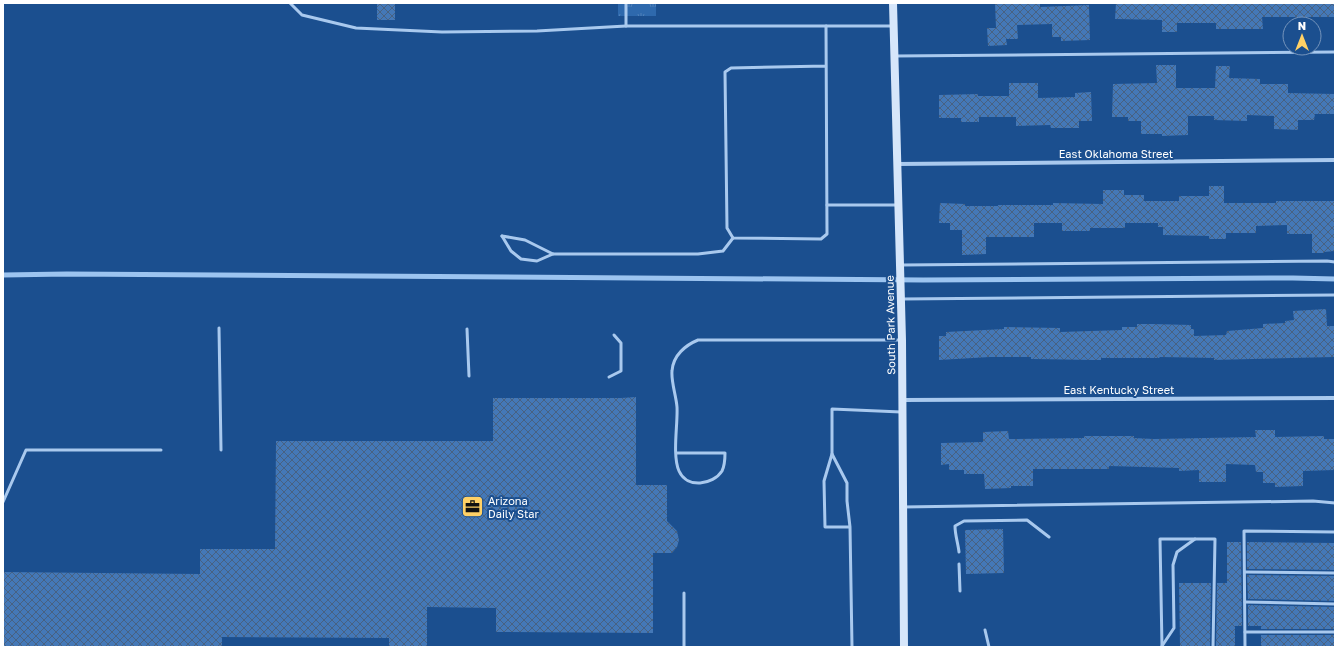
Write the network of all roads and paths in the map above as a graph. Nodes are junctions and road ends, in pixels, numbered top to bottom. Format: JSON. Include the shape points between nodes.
{"nodes":[{"id":1,"x":290,"y":3,"type":"edge"},
{"id":2,"x":626,"y":3,"type":"edge"},
{"id":3,"x":893,"y":3,"type":"edge"},
{"id":4,"x":626,"y":26,"type":"junction"},
{"id":5,"x":826,"y":26,"type":"junction"},
{"id":6,"x":894,"y":26,"type":"junction"},
{"id":7,"x":1335,"y":52,"type":"edge"},
{"id":8,"x":894,"y":56,"type":"junction"},
{"id":9,"x":826,"y":66,"type":"junction"},
{"id":10,"x":1335,"y":160,"type":"edge"},
{"id":11,"x":897,"y":164,"type":"junction"},
{"id":12,"x":898,"y":204,"type":"junction"},
{"id":13,"x":826,"y":205,"type":"junction"},
{"id":14,"x":733,"y":238,"type":"junction"},
{"id":15,"x":553,"y":254,"type":"junction"},
{"id":16,"x":1335,"y":262,"type":"edge"},
{"id":17,"x":900,"y":265,"type":"junction"},
{"id":18,"x":901,"y":295,"type":"junction"},
{"id":19,"x":1335,"y":295,"type":"edge"},
{"id":20,"x":219,"y":328,"type":"dead end"},
{"id":21,"x":467,"y":330,"type":"dead end"},
{"id":22,"x":614,"y":334,"type":"dead end"},
{"id":23,"x":902,"y":340,"type":"junction"},
{"id":24,"x":469,"y":376,"type":"dead end"},
{"id":25,"x":609,"y":377,"type":"dead end"},
{"id":26,"x":1335,"y":398,"type":"edge"},
{"id":27,"x":903,"y":400,"type":"junction"},
{"id":28,"x":903,"y":412,"type":"junction"},
{"id":29,"x":161,"y":450,"type":"dead end"},
{"id":30,"x":221,"y":450,"type":"dead end"},
{"id":31,"x":676,"y":452,"type":"junction"},
{"id":32,"x":832,"y":454,"type":"junction"},
{"id":33,"x":3,"y":502,"type":"edge"},
{"id":34,"x":1335,"y":503,"type":"edge"},
{"id":35,"x":903,"y":507,"type":"junction"},
{"id":36,"x":850,"y":527,"type":"junction"},
{"id":37,"x":1335,"y":532,"type":"edge"},
{"id":38,"x":1049,"y":537,"type":"dead end"},
{"id":39,"x":1195,"y":539,"type":"junction"},
{"id":40,"x":959,"y":552,"type":"dead end"},
{"id":41,"x":959,"y":564,"type":"dead end"},
{"id":42,"x":1245,"y":572,"type":"junction"},
{"id":43,"x":1335,"y":573,"type":"edge"},
{"id":44,"x":960,"y":591,"type":"dead end"},
{"id":45,"x":684,"y":593,"type":"dead end"},
{"id":46,"x":1245,"y":602,"type":"junction"},
{"id":47,"x":1335,"y":604,"type":"edge"},
{"id":48,"x":985,"y":630,"type":"dead end"},
{"id":49,"x":1245,"y":632,"type":"junction"},
{"id":50,"x":1335,"y":632,"type":"edge"},
{"id":51,"x":684,"y":647,"type":"edge"},
{"id":52,"x":852,"y":647,"type":"edge"},
{"id":53,"x":904,"y":647,"type":"edge"},
{"id":54,"x":989,"y":647,"type":"edge"},
{"id":55,"x":1162,"y":647,"type":"edge"},
{"id":56,"x":1213,"y":647,"type":"edge"},
{"id":57,"x":1245,"y":647,"type":"edge"}],
"edges":[{"from":1,"to":4,"type":"lane","via":[[302,15],[356,28],[442,32],[537,31]]},
{"from":2,"to":4,"type":"lane"},
{"from":3,"to":6,"type":"main road","name":"South Park Avenue"},
{"from":4,"to":5,"type":"lane"},
{"from":5,"to":6,"type":"lane"},
{"from":5,"to":9,"type":"lane"},
{"from":6,"to":8,"type":"main road","name":"South Park Avenue"},
{"from":7,"to":8,"type":"lane"},
{"from":8,"to":11,"type":"main road","name":"South Park Avenue"},
{"from":9,"to":13,"type":"lane"},
{"from":9,"to":14,"type":"lane","via":[[731,68],[725,72],[727,228]]},
{"from":10,"to":11,"type":"street","name":"East Oklahoma Street"},
{"from":11,"to":12,"type":"main road","name":"South Park Avenue"},
{"from":12,"to":13,"type":"lane"},
{"from":12,"to":17,"type":"main road","name":"South Park Avenue"},
{"from":13,"to":14,"type":"lane","via":[[827,234],[820,239]]},
{"from":14,"to":15,"type":"lane","via":[[723,250],[698,254]]},
{"from":15,"to":15,"type":"lane","via":[[525,240],[502,236],[521,259],[537,261]]},
{"from":16,"to":17,"type":"lane"},
{"from":17,"to":18,"type":"main road","name":"South Park Avenue"},
{"from":18,"to":19,"type":"lane"},
{"from":18,"to":23,"type":"main road","name":"South Park Avenue"},
{"from":20,"to":30,"type":"lane"},
{"from":21,"to":24,"type":"lane"},
{"from":22,"to":25,"type":"lane","via":[[621,343],[621,371]]},
{"from":23,"to":27,"type":"main road","name":"South Park Avenue"},
{"from":23,"to":31,"type":"lane","via":[[698,340],[690,343],[681,350],[672,370],[677,406]]},
{"from":26,"to":27,"type":"street","name":"East Kentucky Street"},
{"from":27,"to":28,"type":"main road","name":"South Park Avenue"},
{"from":28,"to":32,"type":"lane","via":[[832,409]]},
{"from":28,"to":35,"type":"main road","name":"South Park Avenue"},
{"from":29,"to":33,"type":"lane","via":[[26,450]]},
{"from":31,"to":31,"type":"lane","via":[[679,472],[692,482],[710,481],[722,471],[725,453]]},
{"from":32,"to":36,"type":"lane","via":[[847,483]]},
{"from":32,"to":36,"type":"lane","via":[[824,481],[825,527]]},
{"from":34,"to":35,"type":"lane","via":[[1313,501]]},
{"from":35,"to":53,"type":"main road","name":"South Park Avenue"},
{"from":36,"to":52,"type":"lane"},
{"from":37,"to":42,"type":"lane","via":[[1244,531]]},
{"from":38,"to":40,"type":"lane","via":[[1026,520],[964,521],[955,526]]},
{"from":39,"to":55,"type":"lane","via":[[1177,552],[1175,558],[1174,628]]},
{"from":39,"to":55,"type":"lane","via":[[1160,539]]},
{"from":39,"to":56,"type":"lane","via":[[1214,539]]},
{"from":41,"to":44,"type":"lane"},
{"from":42,"to":43,"type":"lane"},
{"from":42,"to":46,"type":"lane"},
{"from":45,"to":51,"type":"lane"},
{"from":46,"to":47,"type":"lane"},
{"from":46,"to":49,"type":"lane"},
{"from":48,"to":54,"type":"lane"},
{"from":49,"to":50,"type":"lane"},
{"from":49,"to":57,"type":"lane"}]}
